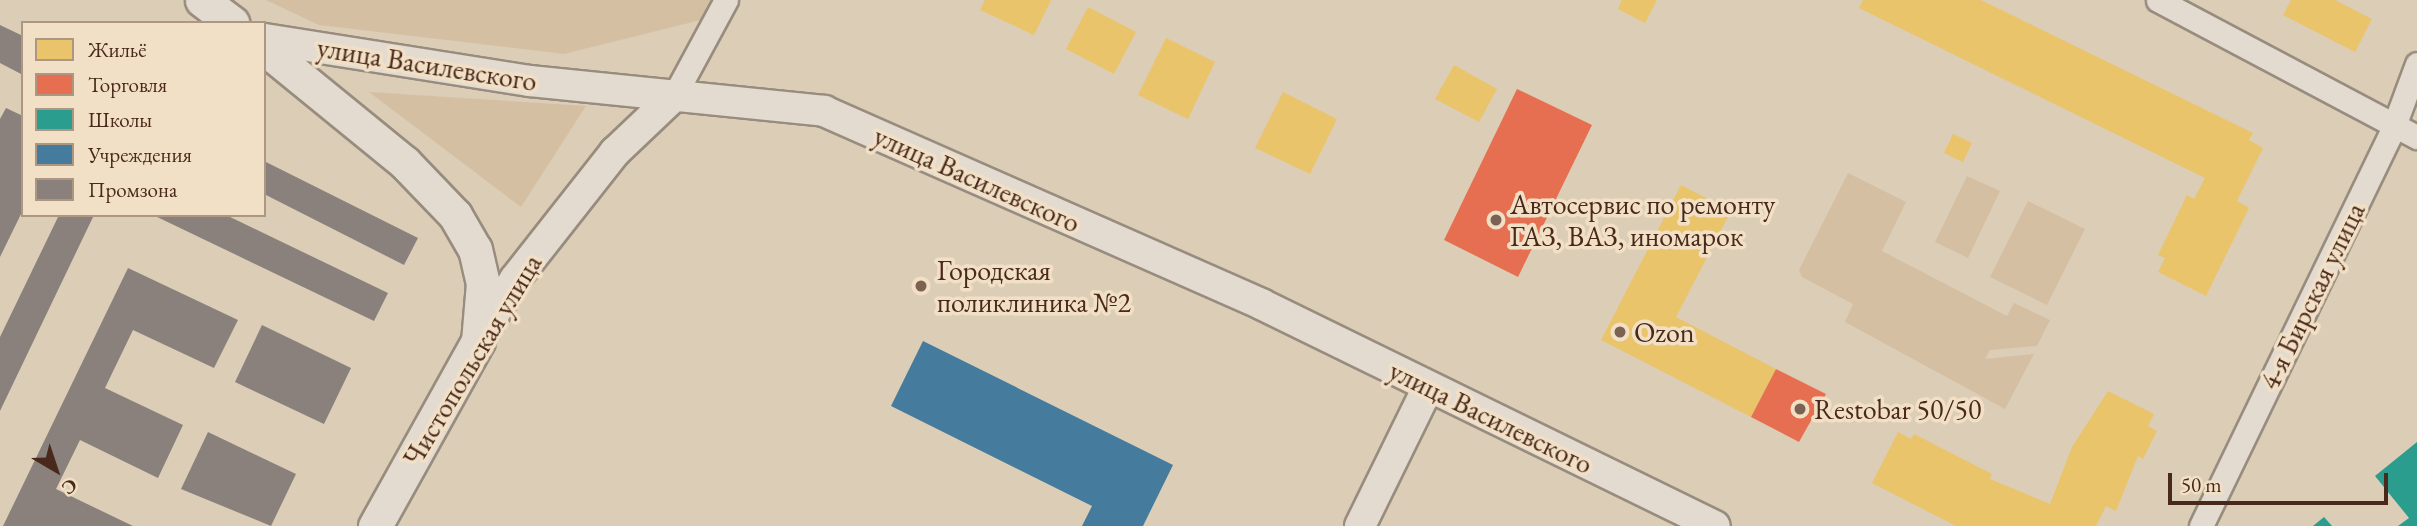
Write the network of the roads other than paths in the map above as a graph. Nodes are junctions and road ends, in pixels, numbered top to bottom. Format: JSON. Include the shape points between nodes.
{"nodes":[{"id":1,"x":202,"y":0,"type":"edge"},
{"id":2,"x":726,"y":0,"type":"edge"},
{"id":3,"x":2158,"y":0,"type":"edge"},
{"id":4,"x":229,"y":21,"type":"edge"},
{"id":5,"x":266,"y":39,"type":"edge"},
{"id":6,"x":266,"y":50,"type":"edge"},
{"id":7,"x":2417,"y":64,"type":"edge"},
{"id":8,"x":674,"y":96,"type":"junction"},
{"id":9,"x":2394,"y":126,"type":"junction"},
{"id":10,"x":2417,"y":137,"type":"edge"},
{"id":11,"x":478,"y":341,"type":"junction"},
{"id":12,"x":1428,"y":387,"type":"junction"},
{"id":13,"x":375,"y":526,"type":"edge"},
{"id":14,"x":1360,"y":526,"type":"edge"},
{"id":15,"x":1715,"y":526,"type":"edge"},
{"id":16,"x":2201,"y":526,"type":"edge"}],
"edges":[{"from":1,"to":4,"type":"main road"},
{"from":2,"to":8,"type":"street","name":"Чистопольская улица"},
{"from":3,"to":9,"type":"street"},
{"from":5,"to":8,"type":"street","name":"улица Василевского"},
{"from":6,"to":11,"type":"main road","via":[[404,162],[455,215],[475,248],[483,283]]},
{"from":7,"to":9,"type":"street","name":"4-я Бирская улица"},
{"from":8,"to":11,"type":"street","name":"Чистопольская улица","via":[[615,152],[514,279]]},
{"from":8,"to":12,"type":"street","name":"улица Василевского","via":[[824,111],[1261,304]]},
{"from":9,"to":10,"type":"street"},
{"from":9,"to":16,"type":"street","name":"4-я Бирская улица"},
{"from":11,"to":13,"type":"main road","name":"Чистопольская улица"},
{"from":12,"to":14,"type":"street"},
{"from":12,"to":15,"type":"street","name":"улица Василевского"}]}
